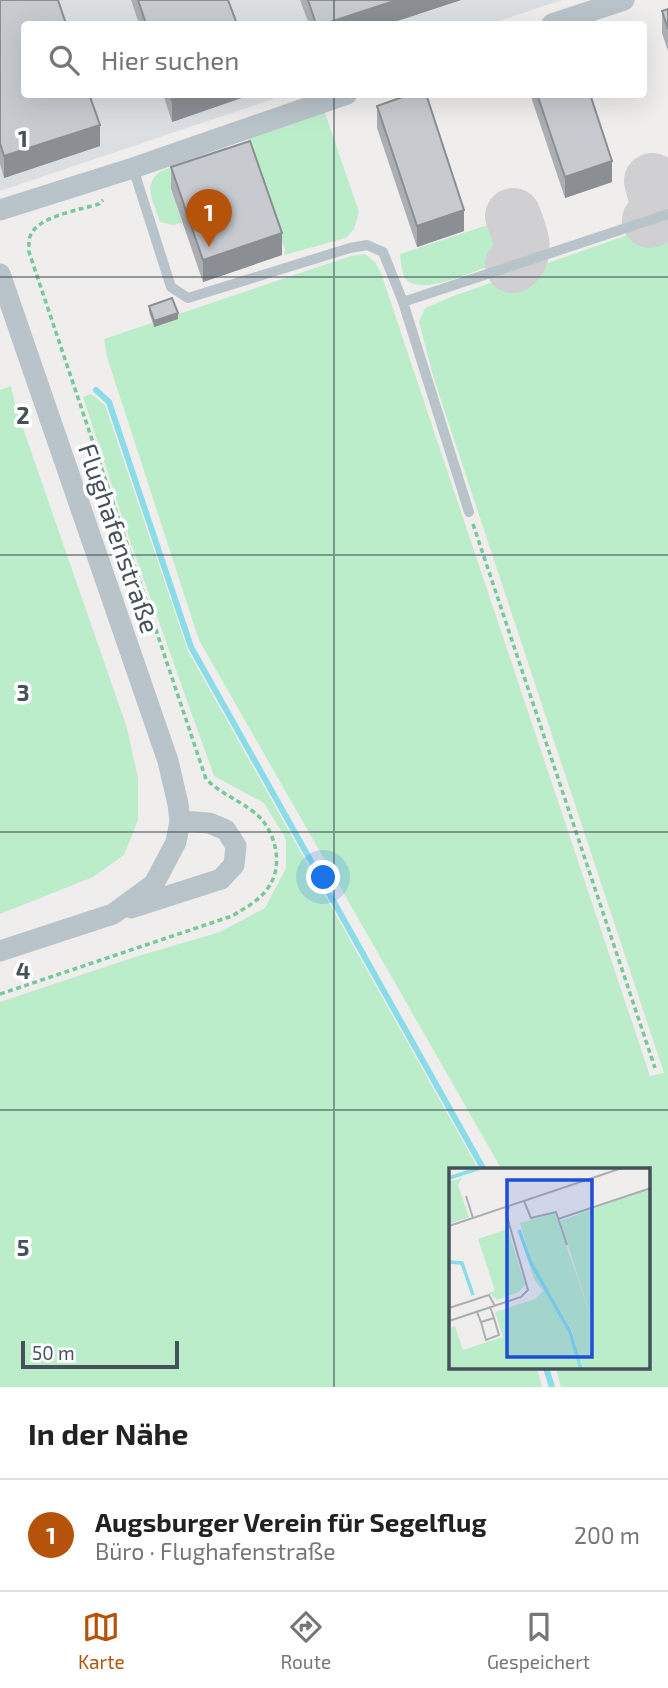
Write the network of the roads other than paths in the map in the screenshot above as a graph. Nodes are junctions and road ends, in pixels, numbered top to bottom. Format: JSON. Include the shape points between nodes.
{"nodes":[{"id":1,"x":624,"y":0,"type":"edge"},
{"id":2,"x":561,"y":21,"type":"edge"},
{"id":3,"x":335,"y":98,"type":"edge"},
{"id":4,"x":133,"y":168,"type":"junction"},
{"id":5,"x":9,"y":207,"type":"edge"},
{"id":6,"x":668,"y":214,"type":"edge"},
{"id":7,"x":0,"y":227,"type":"edge"},
{"id":8,"x":0,"y":274,"type":"edge"},
{"id":9,"x":403,"y":302,"type":"junction"},
{"id":10,"x":469,"y":512,"type":"road end"},
{"id":11,"x":180,"y":821,"type":"junction"},
{"id":12,"x":113,"y":914,"type":"junction"},
{"id":13,"x":0,"y":951,"type":"edge"}],
"edges":[{"from":1,"to":2,"type":"street"},
{"from":3,"to":4,"type":"street"},
{"from":4,"to":5,"type":"street"},
{"from":4,"to":9,"type":"lane","via":[[171,286],[188,298],[367,245],[383,252]]},
{"from":5,"to":7,"type":"street"},
{"from":6,"to":9,"type":"lane"},
{"from":8,"to":11,"type":"street","name":"Flughafenstraße","via":[[168,761]]},
{"from":9,"to":10,"type":"lane"},
{"from":11,"to":12,"type":"street","name":"Flughafenstraße","via":[[176,842],[154,884]]},
{"from":11,"to":12,"type":"street","name":"Flughafenstraße","via":[[209,823],[226,830],[236,846],[229,873]]},
{"from":12,"to":13,"type":"street","name":"Flughafenstraße"}]}
